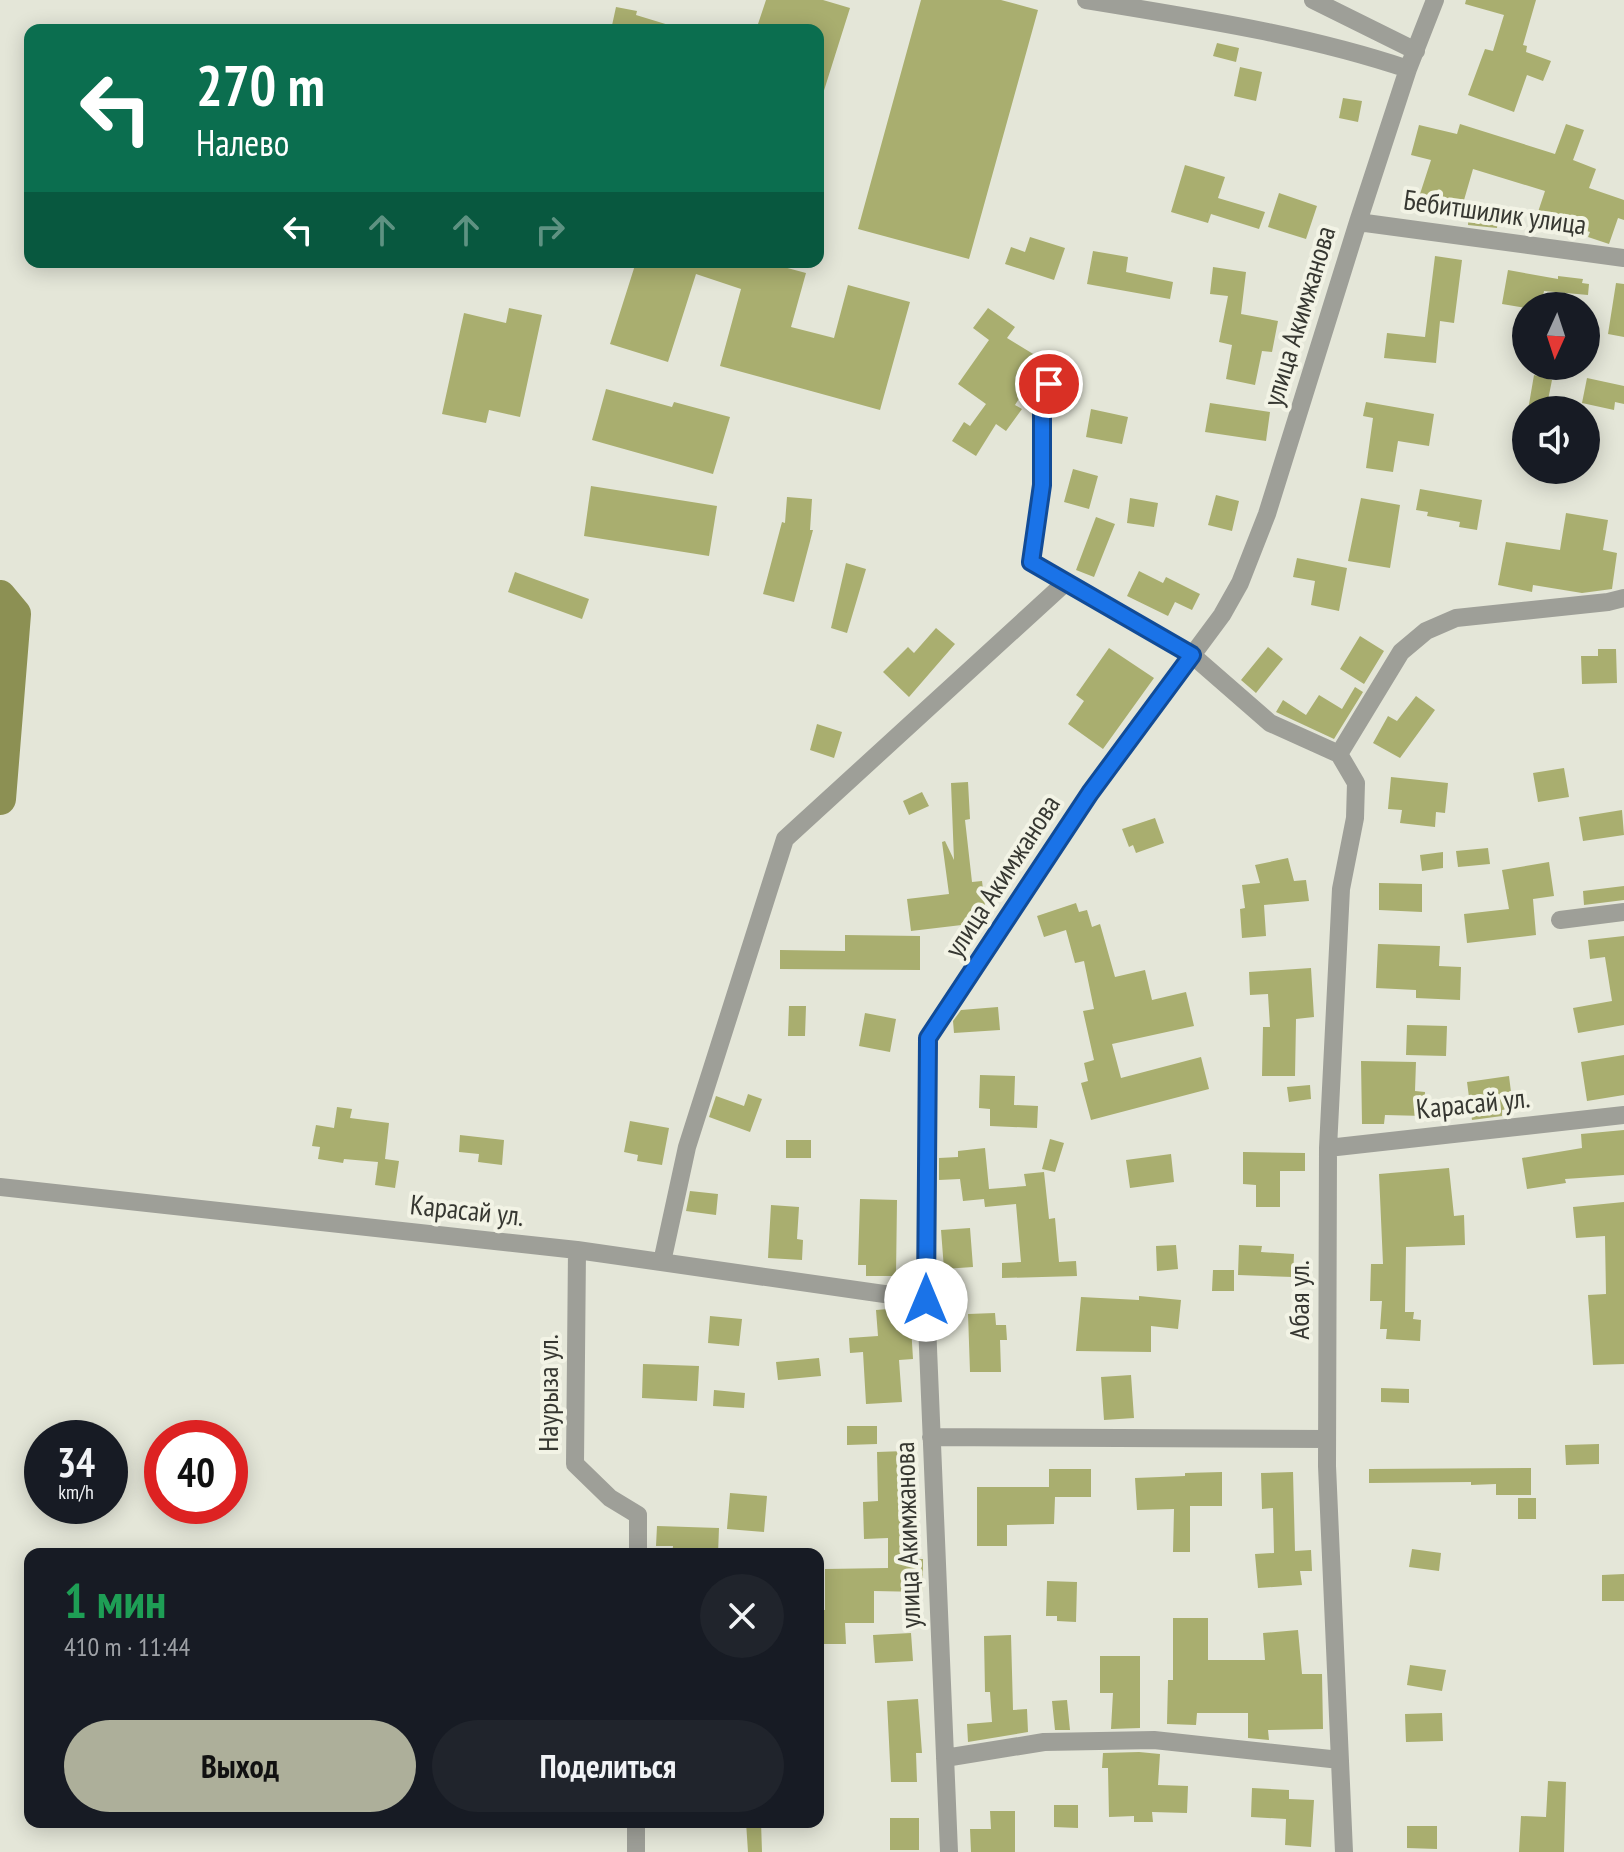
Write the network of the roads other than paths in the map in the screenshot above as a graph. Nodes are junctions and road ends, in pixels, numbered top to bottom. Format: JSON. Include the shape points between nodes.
{"nodes":[{"id":1,"x":1086,"y":0,"type":"edge"},
{"id":2,"x":1313,"y":0,"type":"edge"},
{"id":3,"x":1435,"y":0,"type":"edge"},
{"id":4,"x":1416,"y":51,"type":"junction"},
{"id":5,"x":1408,"y":69,"type":"junction"},
{"id":6,"x":1358,"y":222,"type":"junction"},
{"id":7,"x":1624,"y":258,"type":"edge"},
{"id":8,"x":1049,"y":384,"type":"dead end"},
{"id":9,"x":1066,"y":582,"type":"junction"},
{"id":10,"x":1624,"y":598,"type":"edge"},
{"id":11,"x":1192,"y":655,"type":"junction"},
{"id":12,"x":1339,"y":754,"type":"junction"},
{"id":13,"x":1624,"y":912,"type":"edge"},
{"id":14,"x":1560,"y":920,"type":"dead end"},
{"id":15,"x":1624,"y":1115,"type":"edge"},
{"id":16,"x":1328,"y":1148,"type":"junction"},
{"id":17,"x":0,"y":1187,"type":"edge"},
{"id":18,"x":577,"y":1250,"type":"junction"},
{"id":19,"x":662,"y":1262,"type":"junction"},
{"id":20,"x":926,"y":1300,"type":"junction"},
{"id":21,"x":931,"y":1437,"type":"junction"},
{"id":22,"x":1327,"y":1439,"type":"junction"},
{"id":23,"x":638,"y":1548,"type":"edge"},
{"id":24,"x":945,"y":1758,"type":"junction"},
{"id":25,"x":1340,"y":1760,"type":"junction"},
{"id":26,"x":636,"y":1828,"type":"edge"},
{"id":27,"x":636,"y":1852,"type":"edge"},
{"id":28,"x":949,"y":1852,"type":"edge"},
{"id":29,"x":1344,"y":1852,"type":"edge"}],
"edges":[{"from":1,"to":5,"type":"street","via":[[1270,32]]},
{"from":2,"to":4,"type":"street"},
{"from":3,"to":4,"type":"street","name":"улица Акимжанова"},
{"from":4,"to":5,"type":"street","name":"улица Акимжанова"},
{"from":5,"to":6,"type":"street","name":"улица Акимжанова"},
{"from":6,"to":7,"type":"street","name":"Бебитшилик улица"},
{"from":6,"to":11,"type":"street","name":"улица Акимжанова","via":[[1267,514],[1240,583]]},
{"from":8,"to":9,"type":"street","via":[[1042,412],[1042,485],[1031,562]]},
{"from":9,"to":11,"type":"street"},
{"from":9,"to":19,"type":"street","via":[[785,839],[687,1147]]},
{"from":10,"to":12,"type":"street","via":[[1456,618],[1426,631],[1401,652]]},
{"from":11,"to":12,"type":"street","via":[[1270,723]]},
{"from":11,"to":20,"type":"street","name":"улица Акимжанова","via":[[1090,793],[928,1038]]},
{"from":12,"to":16,"type":"street","name":"Абая ул.","via":[[1356,783],[1341,889]]},
{"from":13,"to":14,"type":"street"},
{"from":15,"to":16,"type":"street","name":"Карасай ул."},
{"from":16,"to":22,"type":"street","name":"Абая ул."},
{"from":17,"to":18,"type":"street","name":"Карасай ул."},
{"from":18,"to":19,"type":"street","name":"Карасай ул."},
{"from":18,"to":23,"type":"street","name":"Наурыза ул.","via":[[575,1464],[610,1498],[638,1515]]},
{"from":19,"to":20,"type":"street","name":"Карасай ул."},
{"from":20,"to":21,"type":"street","name":"улица Акимжанова"},
{"from":21,"to":22,"type":"street"},
{"from":21,"to":24,"type":"street","name":"улица Акимжанова"},
{"from":22,"to":25,"type":"street","name":"Абая ул."},
{"from":24,"to":25,"type":"street","via":[[1044,1742],[1154,1740]]},
{"from":24,"to":28,"type":"street","name":"улица Акимжанова"},
{"from":25,"to":29,"type":"street","name":"Абая ул."},
{"from":26,"to":27,"type":"street"}]}
